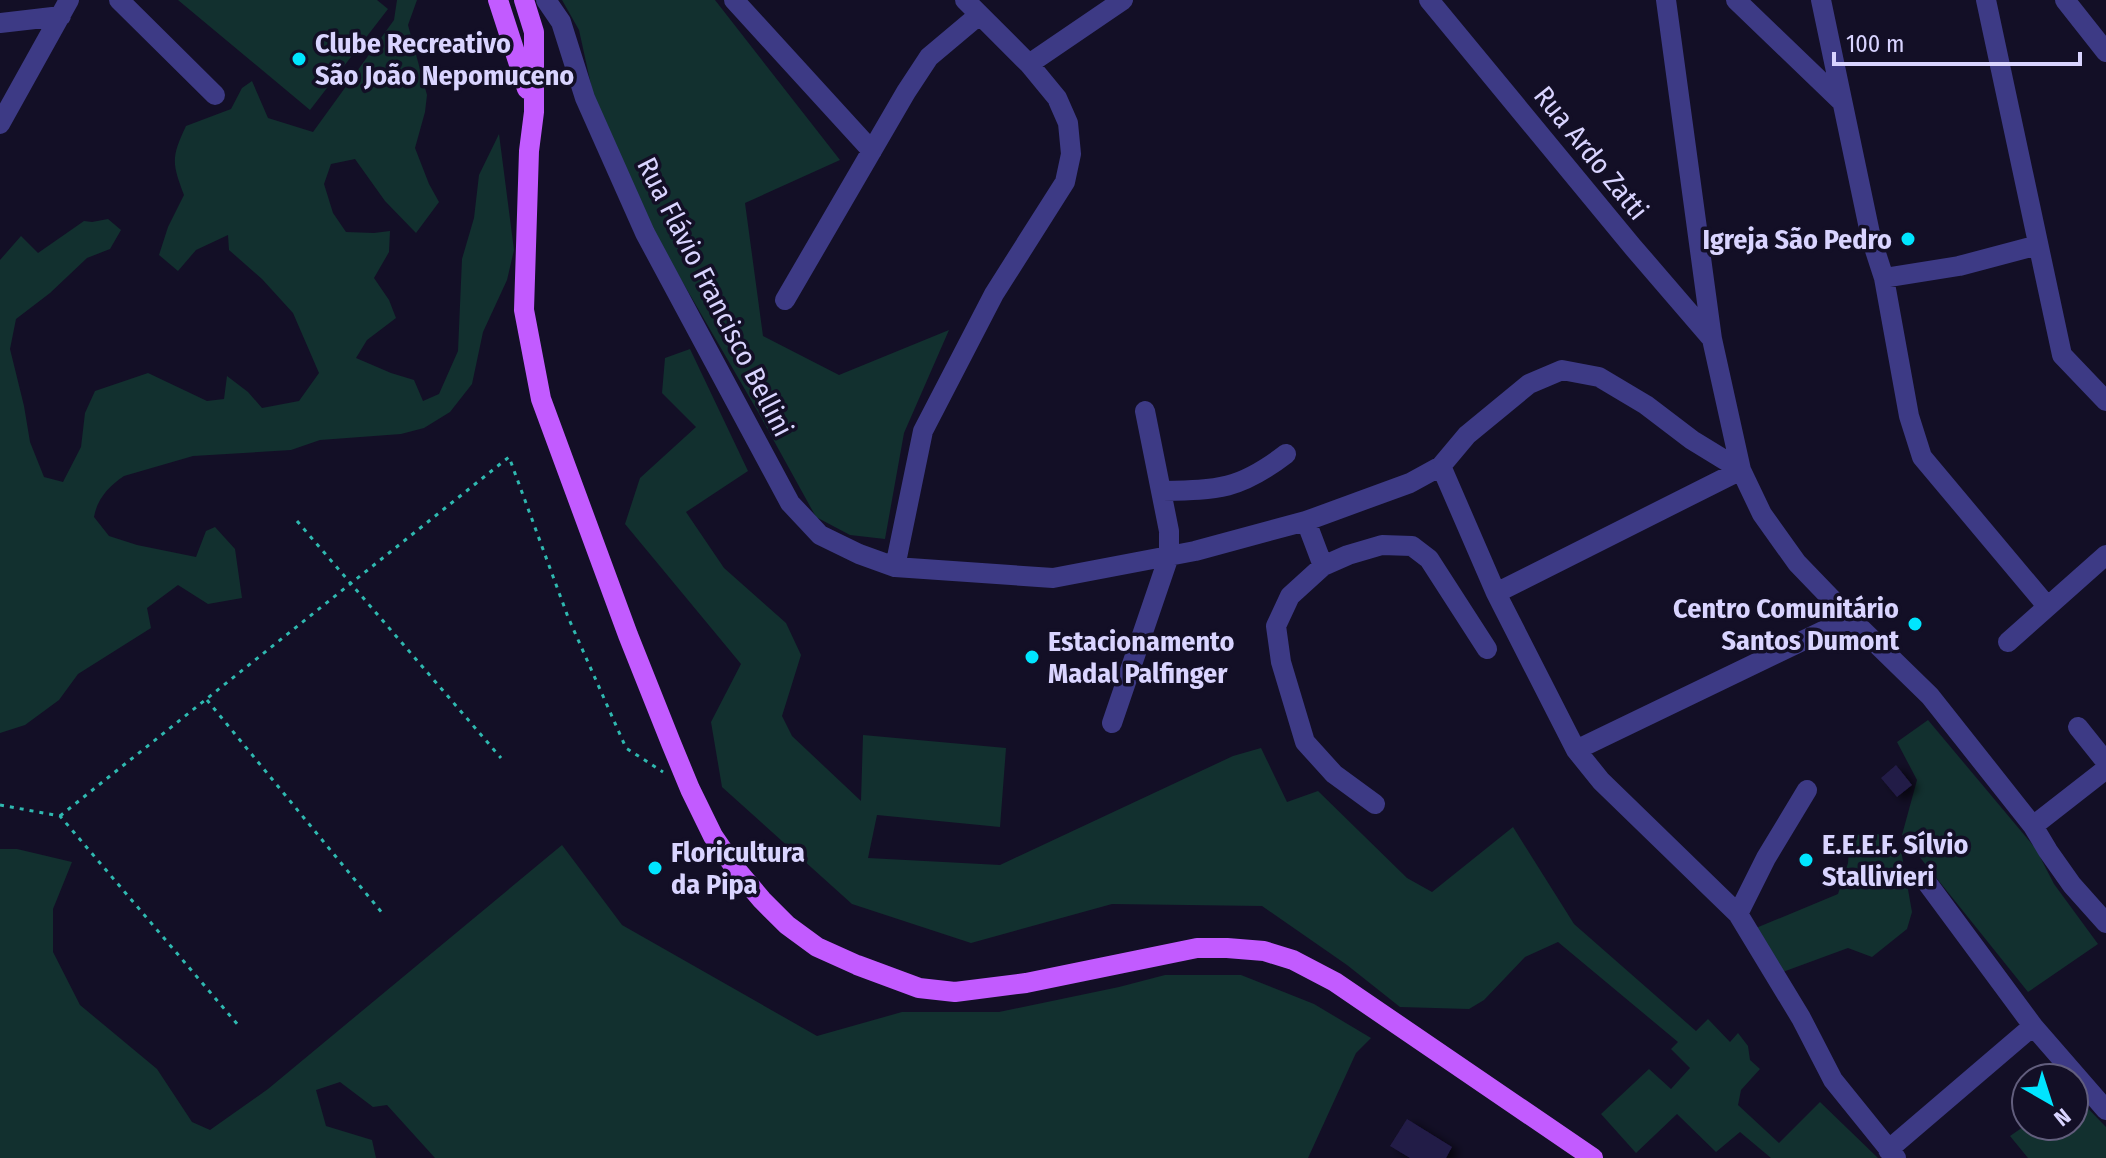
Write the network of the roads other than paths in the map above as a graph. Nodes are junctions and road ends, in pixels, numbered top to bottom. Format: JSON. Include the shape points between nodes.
{"nodes":[{"id":1,"x":119,"y":0,"type":"edge"},
{"id":2,"x":498,"y":0,"type":"edge"},
{"id":3,"x":524,"y":0,"type":"edge"},
{"id":4,"x":546,"y":0,"type":"edge"},
{"id":5,"x":734,"y":0,"type":"edge"},
{"id":6,"x":1123,"y":0,"type":"edge"},
{"id":7,"x":1666,"y":0,"type":"edge"},
{"id":8,"x":1736,"y":0,"type":"edge"},
{"id":9,"x":1821,"y":0,"type":"edge"},
{"id":10,"x":1986,"y":0,"type":"edge"},
{"id":11,"x":2065,"y":0,"type":"edge"},
{"id":12,"x":1437,"y":3,"type":"edge"},
{"id":13,"x":972,"y":7,"type":"edge"},
{"id":14,"x":65,"y":8,"type":"edge"},
{"id":15,"x":0,"y":23,"type":"edge"},
{"id":16,"x":2106,"y":52,"type":"edge"},
{"id":17,"x":1029,"y":64,"type":"junction"},
{"id":18,"x":215,"y":95,"type":"dead end"},
{"id":19,"x":1841,"y":101,"type":"junction"},
{"id":20,"x":534,"y":112,"type":"junction"},
{"id":21,"x":0,"y":124,"type":"edge"},
{"id":22,"x":872,"y":151,"type":"junction"},
{"id":23,"x":2038,"y":245,"type":"junction"},
{"id":24,"x":1884,"y":278,"type":"junction"},
{"id":25,"x":785,"y":300,"type":"dead end"},
{"id":26,"x":1712,"y":339,"type":"junction"},
{"id":27,"x":2106,"y":401,"type":"edge"},
{"id":28,"x":1145,"y":411,"type":"dead end"},
{"id":29,"x":1286,"y":454,"type":"dead end"},
{"id":30,"x":1441,"y":466,"type":"junction"},
{"id":31,"x":1741,"y":470,"type":"junction"},
{"id":32,"x":1161,"y":491,"type":"junction"},
{"id":33,"x":1306,"y":521,"type":"junction"},
{"id":34,"x":2106,"y":555,"type":"edge"},
{"id":35,"x":1169,"y":556,"type":"junction"},
{"id":36,"x":1323,"y":566,"type":"junction"},
{"id":37,"x":895,"y":567,"type":"junction"},
{"id":38,"x":1496,"y":593,"type":"junction"},
{"id":39,"x":2047,"y":606,"type":"junction"},
{"id":40,"x":1850,"y":618,"type":"junction"},
{"id":41,"x":2008,"y":642,"type":"dead end"},
{"id":42,"x":1487,"y":649,"type":"dead end"},
{"id":43,"x":1112,"y":723,"type":"dead end"},
{"id":44,"x":2078,"y":727,"type":"dead end"},
{"id":45,"x":1576,"y":750,"type":"junction"},
{"id":46,"x":2106,"y":762,"type":"edge"},
{"id":47,"x":2101,"y":781,"type":"edge"},
{"id":48,"x":1807,"y":790,"type":"dead end"},
{"id":49,"x":1375,"y":804,"type":"dead end"},
{"id":50,"x":2033,"y":826,"type":"junction"},
{"id":51,"x":1928,"y":884,"type":"dead end"},
{"id":52,"x":1738,"y":914,"type":"junction"},
{"id":53,"x":2106,"y":923,"type":"edge"},
{"id":54,"x":2033,"y":1026,"type":"junction"},
{"id":55,"x":2106,"y":1110,"type":"edge"},
{"id":56,"x":1892,"y":1154,"type":"edge"},
{"id":57,"x":1593,"y":1158,"type":"edge"}],
"edges":[{"from":1,"to":18,"type":"street"},
{"from":2,"to":20,"type":"main road"},
{"from":3,"to":20,"type":"main road","via":[[534,32]]},
{"from":4,"to":37,"type":"street","name":"Rua Flávio Francisco Bellini","via":[[561,22],[585,98],[645,233],[790,503],[820,535]]},
{"from":5,"to":22,"type":"street"},
{"from":6,"to":17,"type":"street"},
{"from":7,"to":26,"type":"street"},
{"from":8,"to":19,"type":"street"},
{"from":9,"to":19,"type":"street"},
{"from":10,"to":23,"type":"street"},
{"from":11,"to":16,"type":"street"},
{"from":12,"to":26,"type":"street","name":"Rua Ardo Zatti"},
{"from":13,"to":17,"type":"street"},
{"from":13,"to":22,"type":"street","via":[[929,57]]},
{"from":14,"to":15,"type":"street"},
{"from":14,"to":21,"type":"street"},
{"from":17,"to":37,"type":"street","via":[[1057,98],[1068,123],[1071,154],[1065,182],[994,294],[923,431]]},
{"from":19,"to":24,"type":"street"},
{"from":20,"to":57,"type":"main road","via":[[524,310],[541,399],[690,789],[735,868],[787,925],[817,947],[894,980],[955,992],[1197,948],[1264,951],[1335,982]]},
{"from":22,"to":25,"type":"street"},
{"from":23,"to":24,"type":"street"},
{"from":23,"to":27,"type":"street","via":[[2062,355]]},
{"from":24,"to":39,"type":"street","via":[[1909,416],[1922,457]]},
{"from":26,"to":31,"type":"street"},
{"from":28,"to":32,"type":"street"},
{"from":29,"to":32,"type":"street","via":[[1234,485]]},
{"from":30,"to":31,"type":"street","via":[[1467,435],[1529,384],[1562,370],[1599,377]]},
{"from":30,"to":33,"type":"street","name":"Rua Flávio Francisco Bellini","via":[[1410,483]]},
{"from":30,"to":38,"type":"street"},
{"from":31,"to":38,"type":"street"},
{"from":31,"to":40,"type":"street","via":[[1762,514],[1797,563]]},
{"from":32,"to":35,"type":"street"},
{"from":33,"to":35,"type":"street","name":"Rua Flávio Francisco Bellini"},
{"from":33,"to":36,"type":"street"},
{"from":34,"to":39,"type":"street"},
{"from":35,"to":37,"type":"street","name":"Rua Flávio Francisco Bellini","via":[[1053,578]]},
{"from":35,"to":43,"type":"street"},
{"from":36,"to":42,"type":"street","via":[[1382,545],[1412,546],[1429,559]]},
{"from":36,"to":49,"type":"street","via":[[1290,596],[1276,626],[1281,662],[1305,742],[1334,774]]},
{"from":38,"to":45,"type":"street"},
{"from":39,"to":41,"type":"street"},
{"from":40,"to":45,"type":"street"},
{"from":40,"to":50,"type":"street","via":[[1930,696]]},
{"from":44,"to":46,"type":"street"},
{"from":45,"to":52,"type":"street"},
{"from":47,"to":50,"type":"street"},
{"from":48,"to":52,"type":"street"},
{"from":50,"to":53,"type":"street","via":[[2072,885]]},
{"from":51,"to":54,"type":"street"},
{"from":52,"to":56,"type":"street","via":[[1833,1080]]},
{"from":54,"to":55,"type":"street"},
{"from":54,"to":56,"type":"street"}]}
